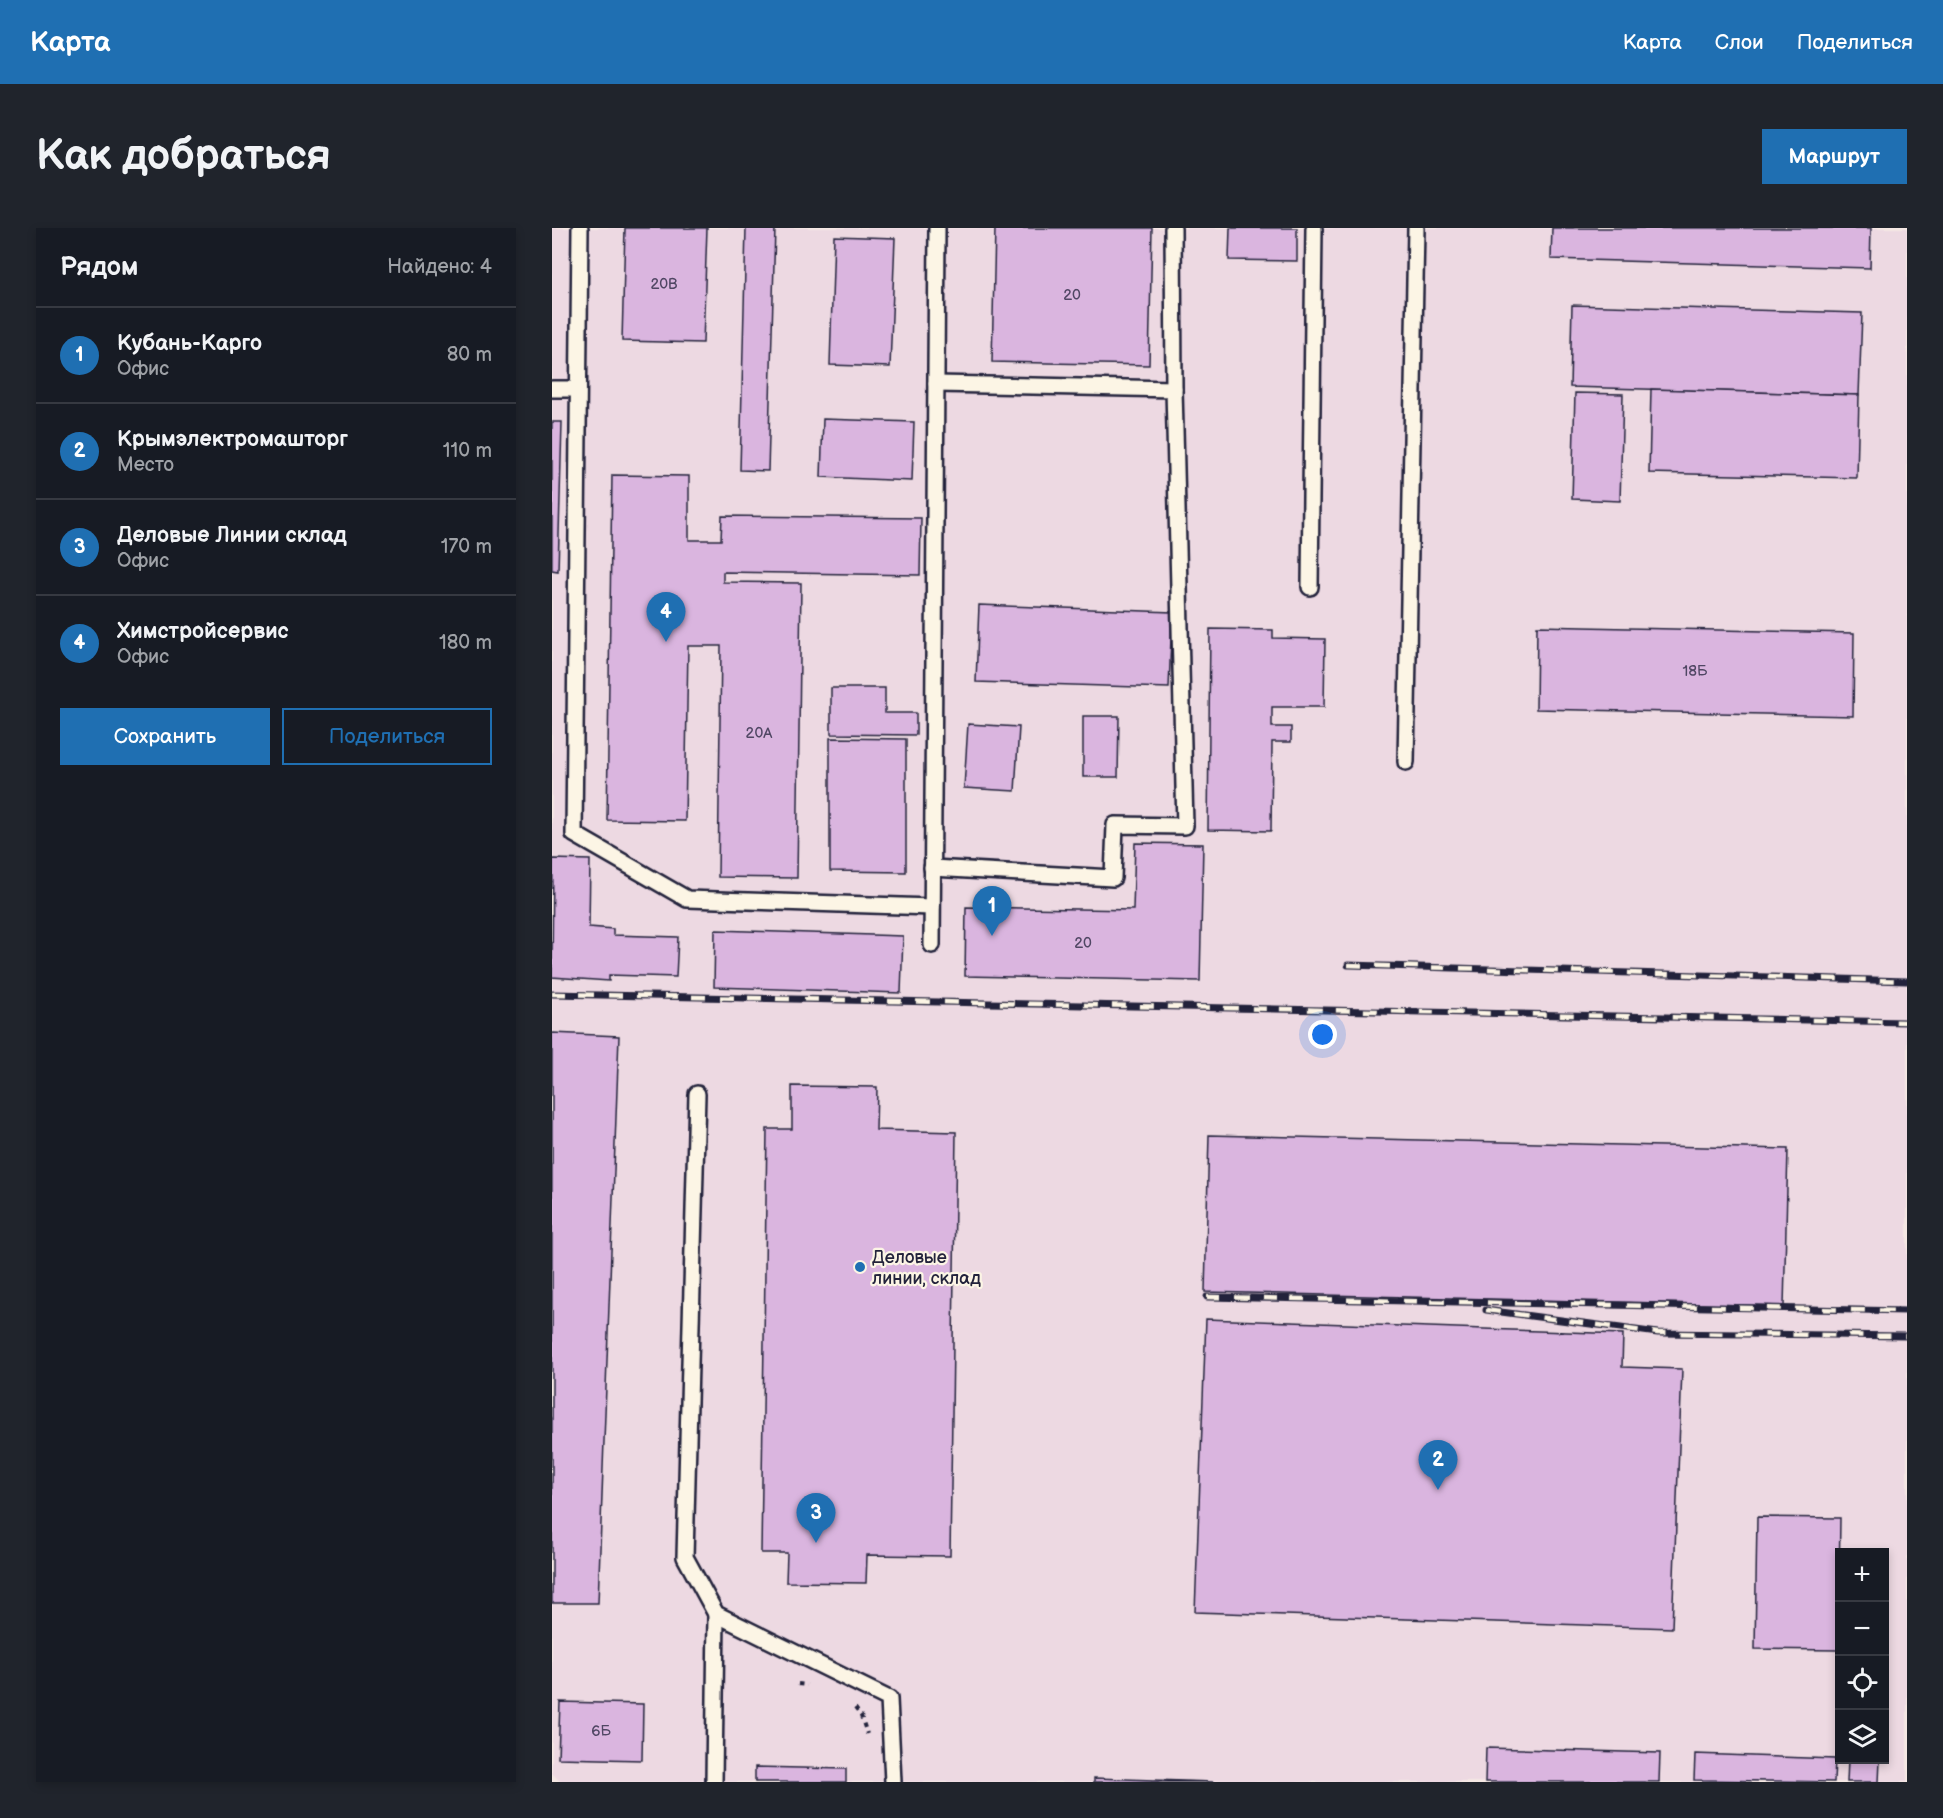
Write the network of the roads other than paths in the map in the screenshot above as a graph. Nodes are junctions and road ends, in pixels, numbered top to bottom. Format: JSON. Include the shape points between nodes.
{"nodes":[{"id":1,"x":580,"y":228,"type":"edge"},
{"id":2,"x":937,"y":228,"type":"edge"},
{"id":3,"x":1173,"y":228,"type":"edge"},
{"id":4,"x":1314,"y":228,"type":"edge"},
{"id":5,"x":1416,"y":228,"type":"edge"},
{"id":6,"x":936,"y":384,"type":"junction"},
{"id":7,"x":552,"y":389,"type":"edge"},
{"id":8,"x":578,"y":389,"type":"junction"},
{"id":9,"x":1174,"y":389,"type":"junction"},
{"id":10,"x":1310,"y":587,"type":"dead end"},
{"id":11,"x":1406,"y":762,"type":"dead end"},
{"id":12,"x":932,"y":868,"type":"junction"},
{"id":13,"x":932,"y":907,"type":"junction"},
{"id":14,"x":932,"y":945,"type":"dead end"},
{"id":15,"x":697,"y":1094,"type":"dead end"},
{"id":16,"x":716,"y":1614,"type":"junction"},
{"id":17,"x":714,"y":1782,"type":"edge"},
{"id":18,"x":893,"y":1782,"type":"edge"}],
"edges":[{"from":1,"to":8,"type":"lane"},
{"from":2,"to":6,"type":"lane"},
{"from":3,"to":9,"type":"lane"},
{"from":4,"to":10,"type":"lane"},
{"from":5,"to":11,"type":"lane"},
{"from":6,"to":9,"type":"lane"},
{"from":6,"to":12,"type":"lane"},
{"from":7,"to":8,"type":"lane"},
{"from":8,"to":13,"type":"lane","via":[[574,834],[687,899]]},
{"from":9,"to":12,"type":"lane","via":[[1185,826],[1115,825],[1113,878]]},
{"from":12,"to":13,"type":"lane"},
{"from":13,"to":14,"type":"lane"},
{"from":15,"to":16,"type":"lane","via":[[685,1557]]},
{"from":16,"to":17,"type":"lane"},
{"from":16,"to":18,"type":"lane","via":[[889,1699]]}]}
